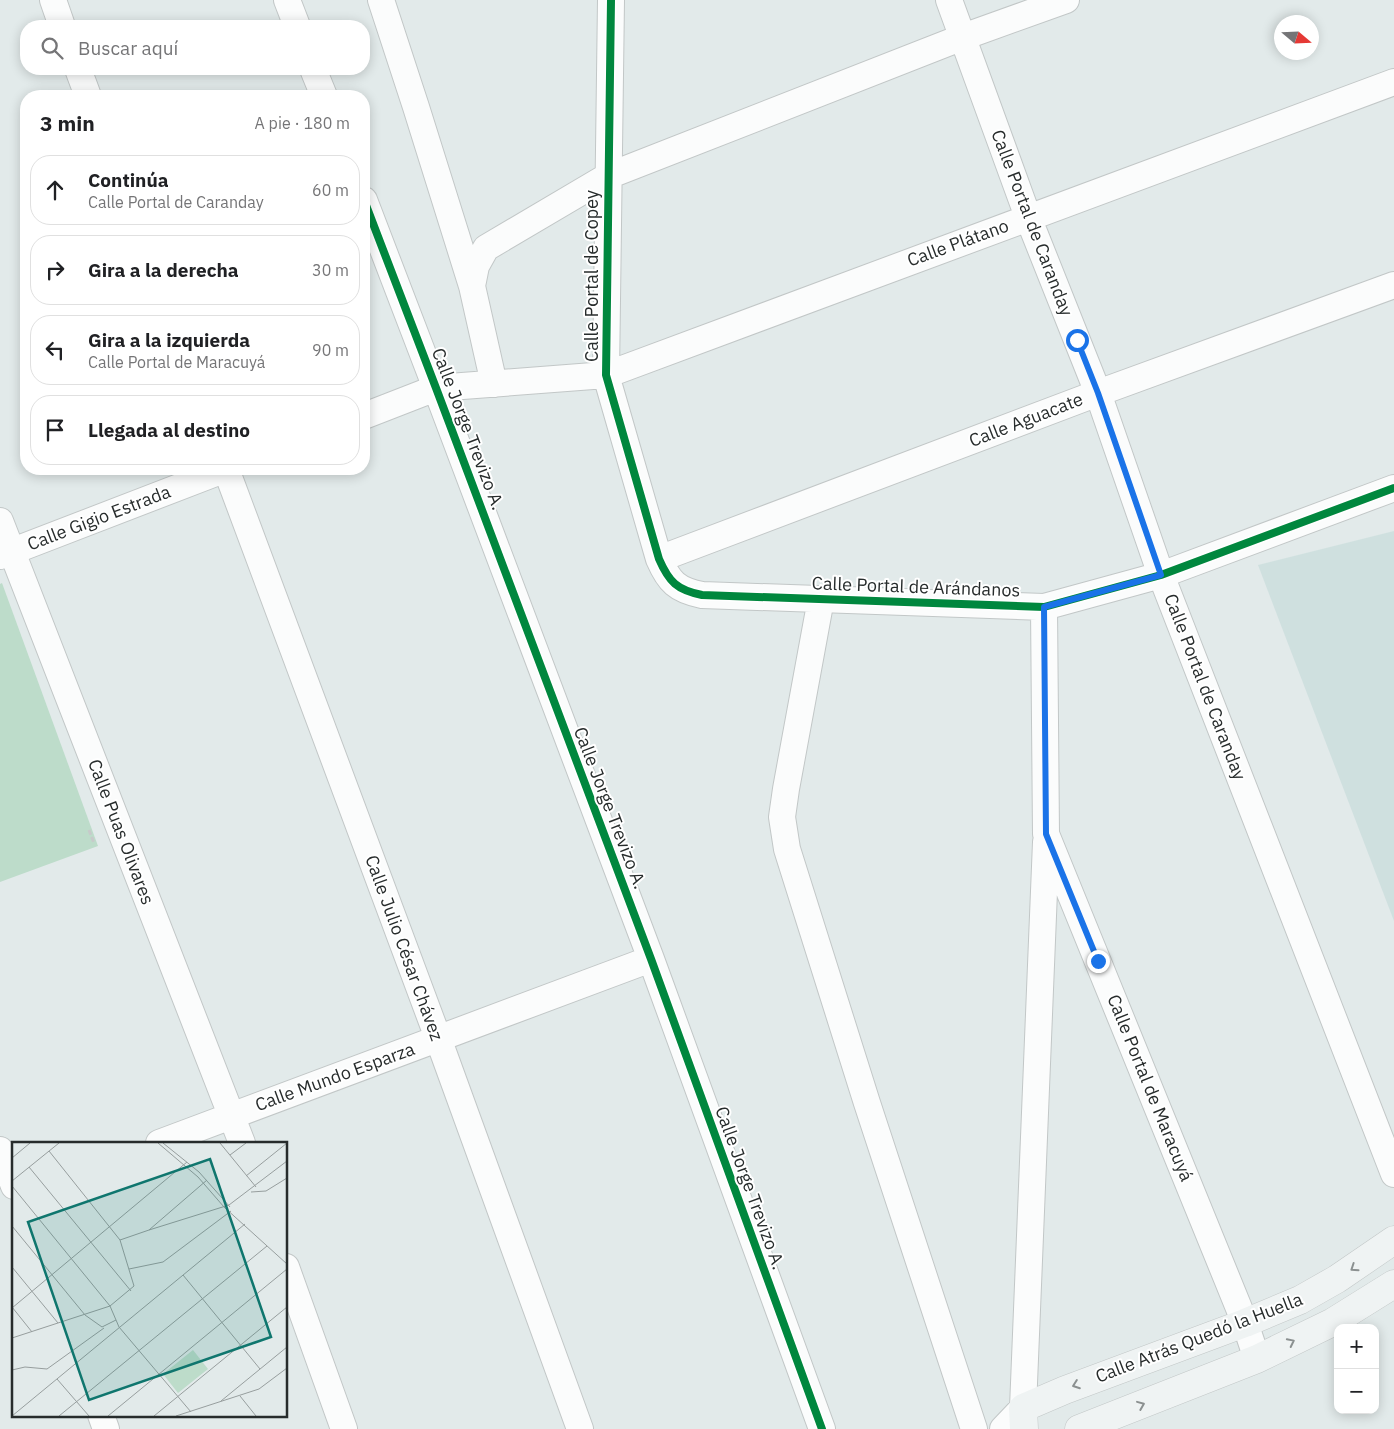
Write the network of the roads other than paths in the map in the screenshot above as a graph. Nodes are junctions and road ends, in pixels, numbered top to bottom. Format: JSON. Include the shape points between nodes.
{"nodes":[{"id":1,"x":52,"y":0,"type":"edge"},
{"id":2,"x":287,"y":0,"type":"edge"},
{"id":3,"x":381,"y":0,"type":"edge"},
{"id":4,"x":611,"y":0,"type":"edge"},
{"id":5,"x":949,"y":0,"type":"edge"},
{"id":6,"x":1066,"y":0,"type":"edge"},
{"id":7,"x":60,"y":20,"type":"edge"},
{"id":8,"x":295,"y":20,"type":"edge"},
{"id":9,"x":963,"y":37,"type":"junction"},
{"id":10,"x":80,"y":75,"type":"edge"},
{"id":11,"x":315,"y":75,"type":"edge"},
{"id":12,"x":1394,"y":82,"type":"edge"},
{"id":13,"x":86,"y":90,"type":"edge"},
{"id":14,"x":322,"y":90,"type":"edge"},
{"id":15,"x":608,"y":176,"type":"junction"},
{"id":16,"x":370,"y":216,"type":"edge"},
{"id":17,"x":1028,"y":217,"type":"junction"},
{"id":18,"x":1394,"y":284,"type":"edge"},
{"id":19,"x":472,"y":286,"type":"junction"},
{"id":20,"x":606,"y":375,"type":"junction"},
{"id":21,"x":494,"y":384,"type":"junction"},
{"id":22,"x":436,"y":388,"type":"junction"},
{"id":23,"x":1098,"y":393,"type":"junction"},
{"id":24,"x":370,"y":414,"type":"edge"},
{"id":25,"x":210,"y":475,"type":"edge"},
{"id":26,"x":228,"y":475,"type":"edge"},
{"id":27,"x":1394,"y":488,"type":"edge"},
{"id":28,"x":0,"y":521,"type":"edge"},
{"id":29,"x":6,"y":553,"type":"edge"},
{"id":30,"x":662,"y":566,"type":"junction"},
{"id":31,"x":1161,"y":575,"type":"junction"},
{"id":32,"x":821,"y":599,"type":"junction"},
{"id":33,"x":1044,"y":607,"type":"junction"},
{"id":34,"x":1046,"y":834,"type":"junction"},
{"id":35,"x":651,"y":958,"type":"junction"},
{"id":36,"x":438,"y":1038,"type":"junction"},
{"id":37,"x":232,"y":1115,"type":"junction"},
{"id":38,"x":162,"y":1142,"type":"edge"},
{"id":39,"x":242,"y":1142,"type":"edge"},
{"id":40,"x":0,"y":1150,"type":"edge"},
{"id":41,"x":1394,"y":1174,"type":"edge"},
{"id":42,"x":12,"y":1181,"type":"edge"},
{"id":43,"x":12,"y":1198,"type":"edge"},
{"id":44,"x":0,"y":1202,"type":"edge"},
{"id":45,"x":1394,"y":1240,"type":"edge"},
{"id":46,"x":288,"y":1273,"type":"edge"},
{"id":47,"x":1394,"y":1284,"type":"edge"},
{"id":48,"x":1245,"y":1323,"type":"junction"},
{"id":49,"x":1257,"y":1359,"type":"junction"},
{"id":50,"x":101,"y":1416,"type":"edge"},
{"id":51,"x":1023,"y":1419,"type":"edge"},
{"id":52,"x":106,"y":1429,"type":"edge"},
{"id":53,"x":344,"y":1429,"type":"edge"},
{"id":54,"x":580,"y":1429,"type":"edge"},
{"id":55,"x":822,"y":1429,"type":"edge"},
{"id":56,"x":974,"y":1429,"type":"edge"},
{"id":57,"x":1003,"y":1429,"type":"edge"},
{"id":58,"x":1079,"y":1429,"type":"edge"}],
"edges":[{"from":1,"to":7,"type":"street"},
{"from":2,"to":8,"type":"street"},
{"from":3,"to":19,"type":"street"},
{"from":4,"to":15,"type":"street","name":"Calle Portal de Copey"},
{"from":5,"to":9,"type":"street","name":"Calle Portal de Caranday"},
{"from":6,"to":9,"type":"street"},
{"from":9,"to":15,"type":"street"},
{"from":9,"to":17,"type":"street","name":"Calle Portal de Caranday"},
{"from":10,"to":13,"type":"street"},
{"from":11,"to":14,"type":"street"},
{"from":12,"to":17,"type":"street","name":"Calle Plátano"},
{"from":15,"to":19,"type":"street","via":[[486,248],[476,266]]},
{"from":15,"to":20,"type":"street","name":"Calle Portal de Copey"},
{"from":16,"to":22,"type":"street","name":"Calle Jorge Trevizo A."},
{"from":17,"to":20,"type":"street","name":"Calle Plátano"},
{"from":17,"to":23,"type":"street","name":"Calle Portal de Caranday"},
{"from":18,"to":23,"type":"street","name":"Calle Aguacate"},
{"from":19,"to":21,"type":"street"},
{"from":20,"to":21,"type":"street","name":"Calle Plátano"},
{"from":20,"to":30,"type":"street","name":"Calle Portal de Copey"},
{"from":21,"to":22,"type":"street","name":"Calle Plátano"},
{"from":22,"to":24,"type":"street"},
{"from":22,"to":35,"type":"street","name":"Calle Jorge Trevizo A."},
{"from":23,"to":30,"type":"street","name":"Calle Aguacate"},
{"from":23,"to":31,"type":"street","name":"Calle Portal de Caranday"},
{"from":25,"to":29,"type":"street","name":"Calle Gigio Estrada"},
{"from":26,"to":36,"type":"street","name":"Calle Julio César Chávez"},
{"from":27,"to":31,"type":"street","name":"Calle Portal de Arándanos"},
{"from":28,"to":29,"type":"street","name":"Calle Puas Olivares"},
{"from":29,"to":37,"type":"street","name":"Calle Puas Olivares"},
{"from":30,"to":32,"type":"street","name":"Calle Portal de Arándanos","via":[[675,584],[688,592],[702,595]]},
{"from":31,"to":33,"type":"street","name":"Calle Portal de Arándanos"},
{"from":31,"to":41,"type":"street","name":"Calle Portal de Caranday"},
{"from":32,"to":33,"type":"street","name":"Calle Portal de Arándanos"},
{"from":32,"to":56,"type":"street","via":[[782,817],[787,848]]},
{"from":33,"to":34,"type":"street","name":"Calle Portal de Maracuyá"},
{"from":34,"to":48,"type":"street","name":"Calle Portal de Maracuyá"},
{"from":34,"to":51,"type":"street"},
{"from":35,"to":36,"type":"street","name":"Calle Mundo Esparza"},
{"from":35,"to":55,"type":"street","name":"Calle Jorge Trevizo A."},
{"from":36,"to":37,"type":"street","name":"Calle Mundo Esparza"},
{"from":36,"to":54,"type":"street","name":"Calle Julio César Chávez"},
{"from":37,"to":38,"type":"street","name":"Calle Mundo Esparza"},
{"from":37,"to":39,"type":"street","name":"Calle Puas Olivares"},
{"from":40,"to":42,"type":"street"},
{"from":43,"to":44,"type":"street"},
{"from":45,"to":48,"type":"street","name":"Calle Atrás Quedó la Huella","one_way":true,"via":[[1300,1300]]},
{"from":46,"to":53,"type":"street"},
{"from":49,"to":47,"type":"street","name":"Calle Atrás Quedó la Huella","one_way":true,"via":[[1333,1322]]},
{"from":48,"to":49,"type":"street","name":"Calle Portal de Maracuyá"},
{"from":48,"to":51,"type":"street","name":"Calle Atrás Quedó la Huella","one_way":true,"via":[[1065,1390]]},
{"from":58,"to":49,"type":"street","name":"Calle Atrás Quedó la Huella","one_way":true},
{"from":50,"to":52,"type":"street"},
{"from":51,"to":57,"type":"street"}]}
